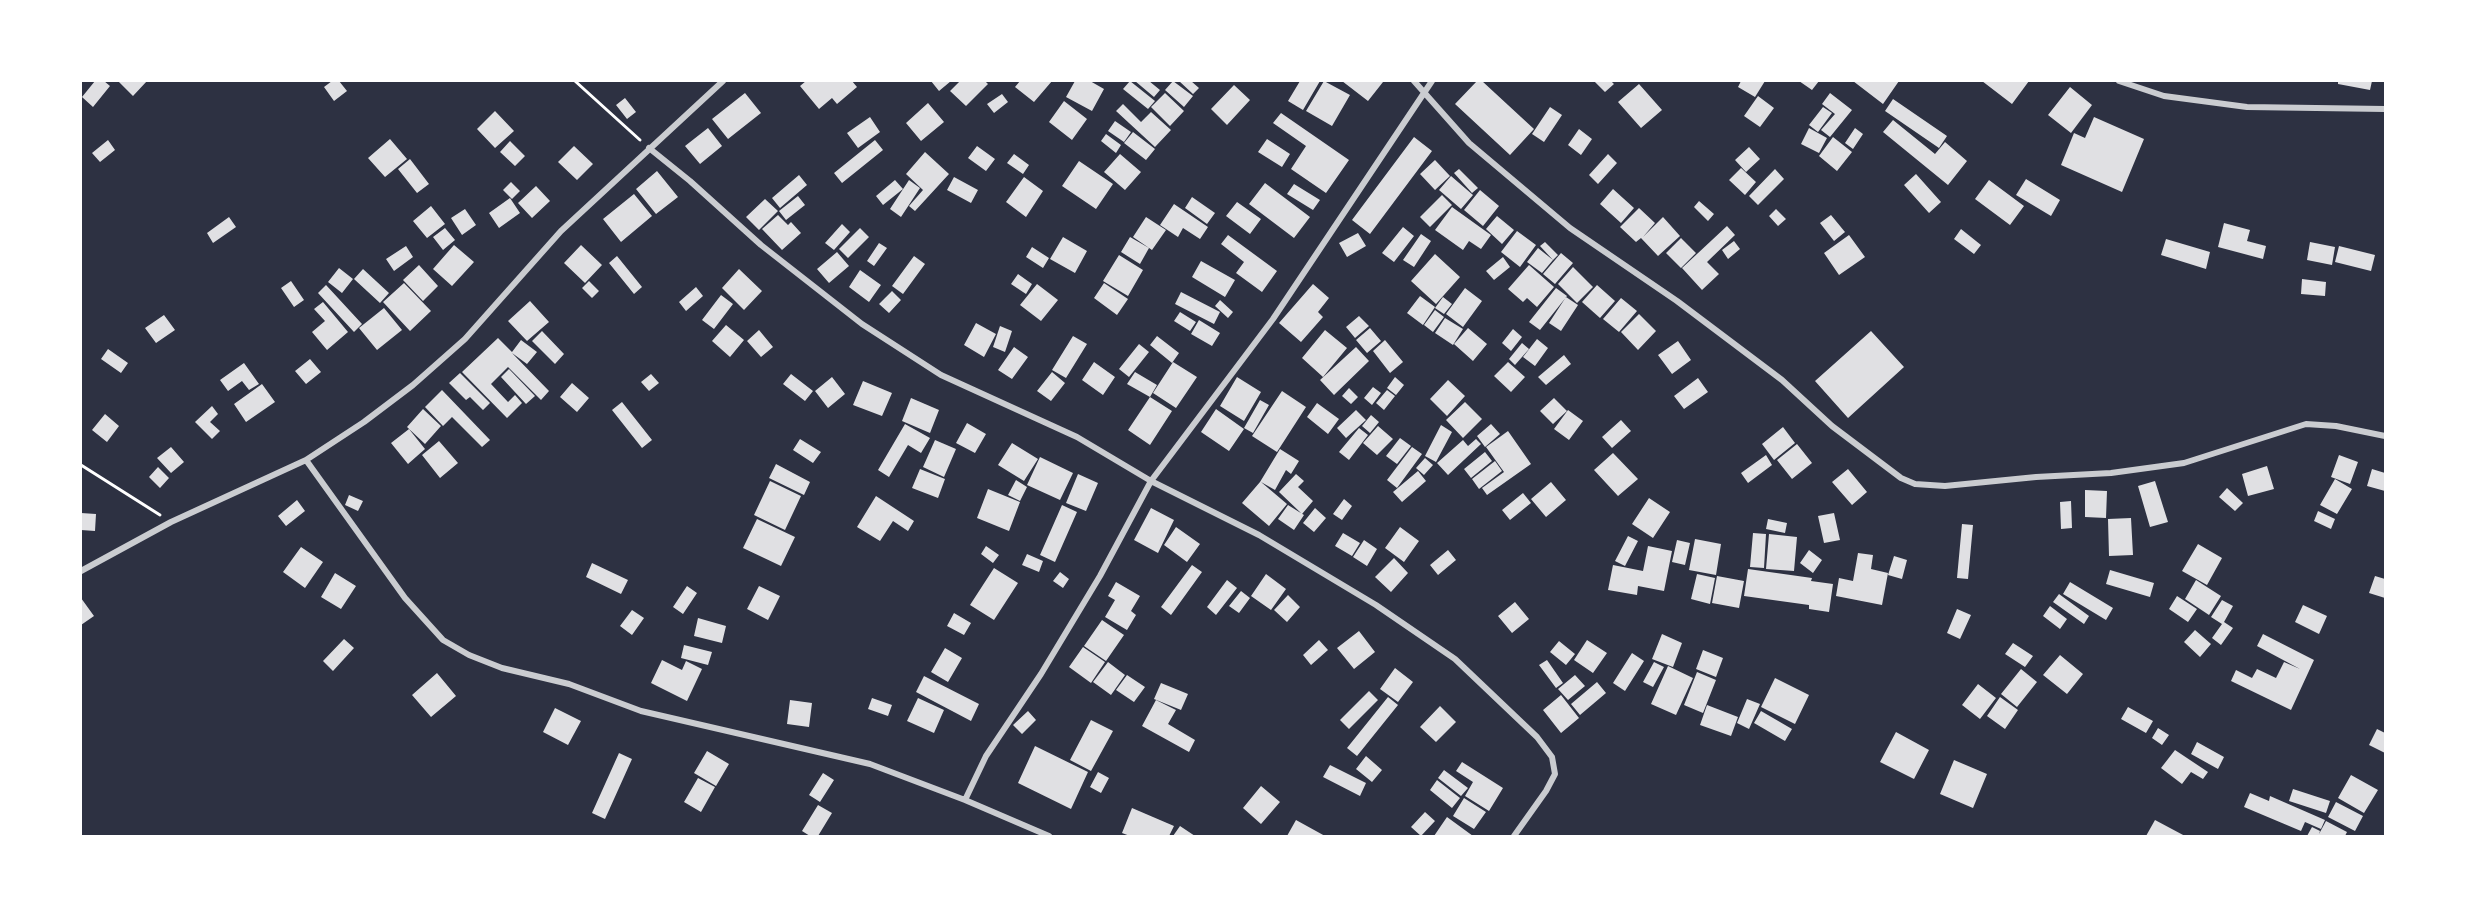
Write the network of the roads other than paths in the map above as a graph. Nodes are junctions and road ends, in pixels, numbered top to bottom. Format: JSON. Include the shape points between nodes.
{"nodes":[{"id":1,"x":723,"y":81,"type":"edge"},
{"id":2,"x":1414,"y":81,"type":"edge"},
{"id":3,"x":1432,"y":81,"type":"edge"},
{"id":4,"x":2119,"y":81,"type":"edge"},
{"id":5,"x":1425,"y":93,"type":"junction"},
{"id":6,"x":2385,"y":109,"type":"edge"},
{"id":7,"x":649,"y":148,"type":"junction"},
{"id":8,"x":2385,"y":436,"type":"edge"},
{"id":9,"x":306,"y":460,"type":"junction"},
{"id":10,"x":1151,"y":481,"type":"junction"},
{"id":11,"x":81,"y":571,"type":"edge"},
{"id":12,"x":965,"y":800,"type":"junction"},
{"id":13,"x":1048,"y":836,"type":"edge"},
{"id":14,"x":1514,"y":836,"type":"edge"}],
"edges":[{"from":1,"to":7,"type":"street"},
{"from":2,"to":5,"type":"street"},
{"from":3,"to":5,"type":"street"},
{"from":4,"to":6,"type":"street","via":[[2164,96],[2247,107]]},
{"from":5,"to":8,"type":"street","via":[[1486,159],[1570,228],[1677,301],[1782,380],[1832,426],[1901,478],[1945,486],[2111,473],[2184,463],[2306,424]]},
{"from":5,"to":10,"type":"street","via":[[1273,319]]},
{"from":7,"to":9,"type":"street","via":[[561,231],[465,339],[413,385]]},
{"from":7,"to":10,"type":"street","via":[[761,245],[862,324],[941,375],[1077,437]]},
{"from":9,"to":11,"type":"street","via":[[171,522]]},
{"from":9,"to":12,"type":"street","via":[[405,598],[443,640],[469,655],[501,668],[569,684],[641,711],[870,764]]},
{"from":10,"to":12,"type":"street","via":[[1100,576],[986,756]]},
{"from":10,"to":14,"type":"street","via":[[1259,535],[1376,605],[1455,659],[1537,736],[1552,757],[1555,774]]},
{"from":12,"to":13,"type":"street"}]}
